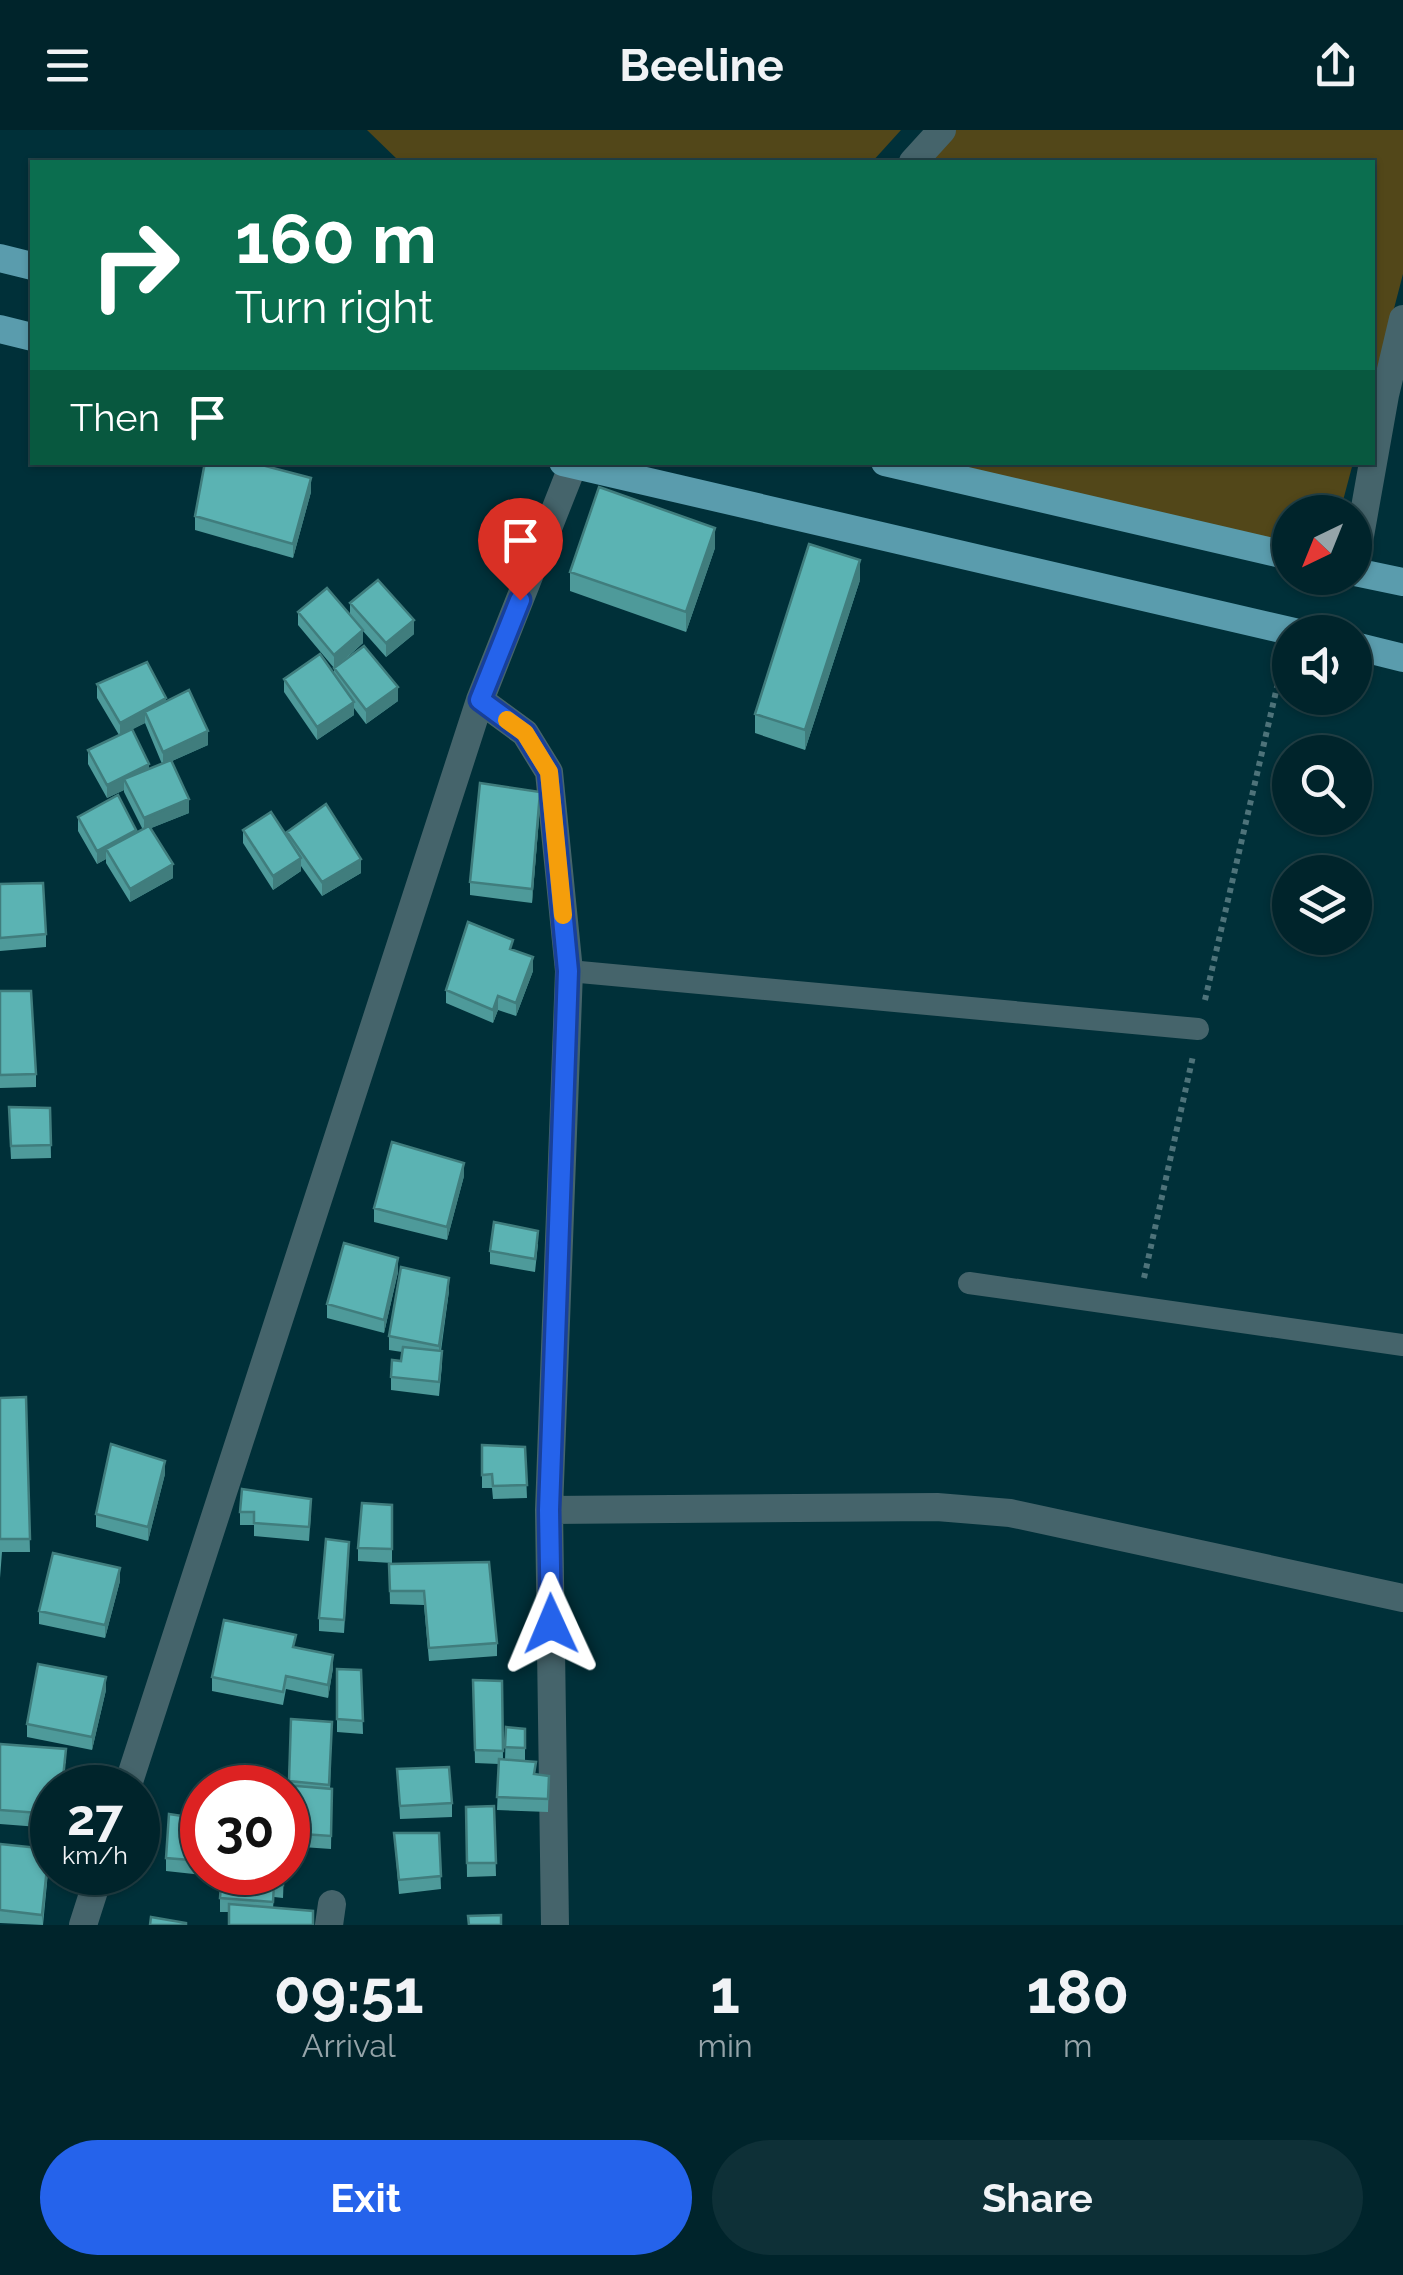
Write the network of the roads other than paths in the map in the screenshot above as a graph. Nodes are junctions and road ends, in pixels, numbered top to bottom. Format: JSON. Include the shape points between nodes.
{"nodes":[{"id":1,"x":942,"y":130,"type":"edge"},
{"id":2,"x":915,"y":160,"type":"edge"},
{"id":3,"x":0,"y":258,"type":"edge"},
{"id":4,"x":30,"y":266,"type":"edge"},
{"id":5,"x":1403,"y":319,"type":"edge"},
{"id":6,"x":0,"y":329,"type":"edge"},
{"id":7,"x":30,"y":336,"type":"edge"},
{"id":8,"x":1375,"y":451,"type":"edge"},
{"id":9,"x":568,"y":465,"type":"edge"},
{"id":10,"x":572,"y":465,"type":"edge"},
{"id":11,"x":899,"y":465,"type":"edge"},
{"id":12,"x":1373,"y":465,"type":"edge"},
{"id":13,"x":1367,"y":495,"type":"edge"},
{"id":14,"x":1272,"y":552,"type":"edge"},
{"id":15,"x":1372,"y":576,"type":"edge"},
{"id":16,"x":1403,"y":582,"type":"edge"},
{"id":17,"x":1272,"y":627,"type":"edge"},
{"id":18,"x":1372,"y":650,"type":"edge"},
{"id":19,"x":1403,"y":658,"type":"edge"},
{"id":20,"x":480,"y":700,"type":"junction"},
{"id":21,"x":568,"y":971,"type":"junction"},
{"id":22,"x":1198,"y":1029,"type":"road end"},
{"id":23,"x":969,"y":1283,"type":"dead end"},
{"id":24,"x":1403,"y":1345,"type":"edge"},
{"id":25,"x":549,"y":1510,"type":"junction"},
{"id":26,"x":1403,"y":1598,"type":"edge"},
{"id":27,"x":134,"y":1765,"type":"edge"},
{"id":28,"x":93,"y":1895,"type":"edge"},
{"id":29,"x":83,"y":1925,"type":"edge"},
{"id":30,"x":555,"y":1925,"type":"edge"}],
"edges":[{"from":1,"to":2,"type":"street"},
{"from":3,"to":4,"type":"main road"},
{"from":5,"to":8,"type":"street"},
{"from":6,"to":7,"type":"main road"},
{"from":9,"to":20,"type":"street"},
{"from":10,"to":17,"type":"main road"},
{"from":11,"to":14,"type":"main road"},
{"from":12,"to":13,"type":"street"},
{"from":15,"to":16,"type":"main road"},
{"from":18,"to":19,"type":"main road"},
{"from":20,"to":21,"type":"street","via":[[525,733],[549,772]]},
{"from":20,"to":27,"type":"street"},
{"from":21,"to":22,"type":"lane"},
{"from":21,"to":25,"type":"street"},
{"from":23,"to":24,"type":"lane"},
{"from":25,"to":26,"type":"street","via":[[1010,1513]]},
{"from":25,"to":30,"type":"street"},
{"from":28,"to":29,"type":"street"}]}
